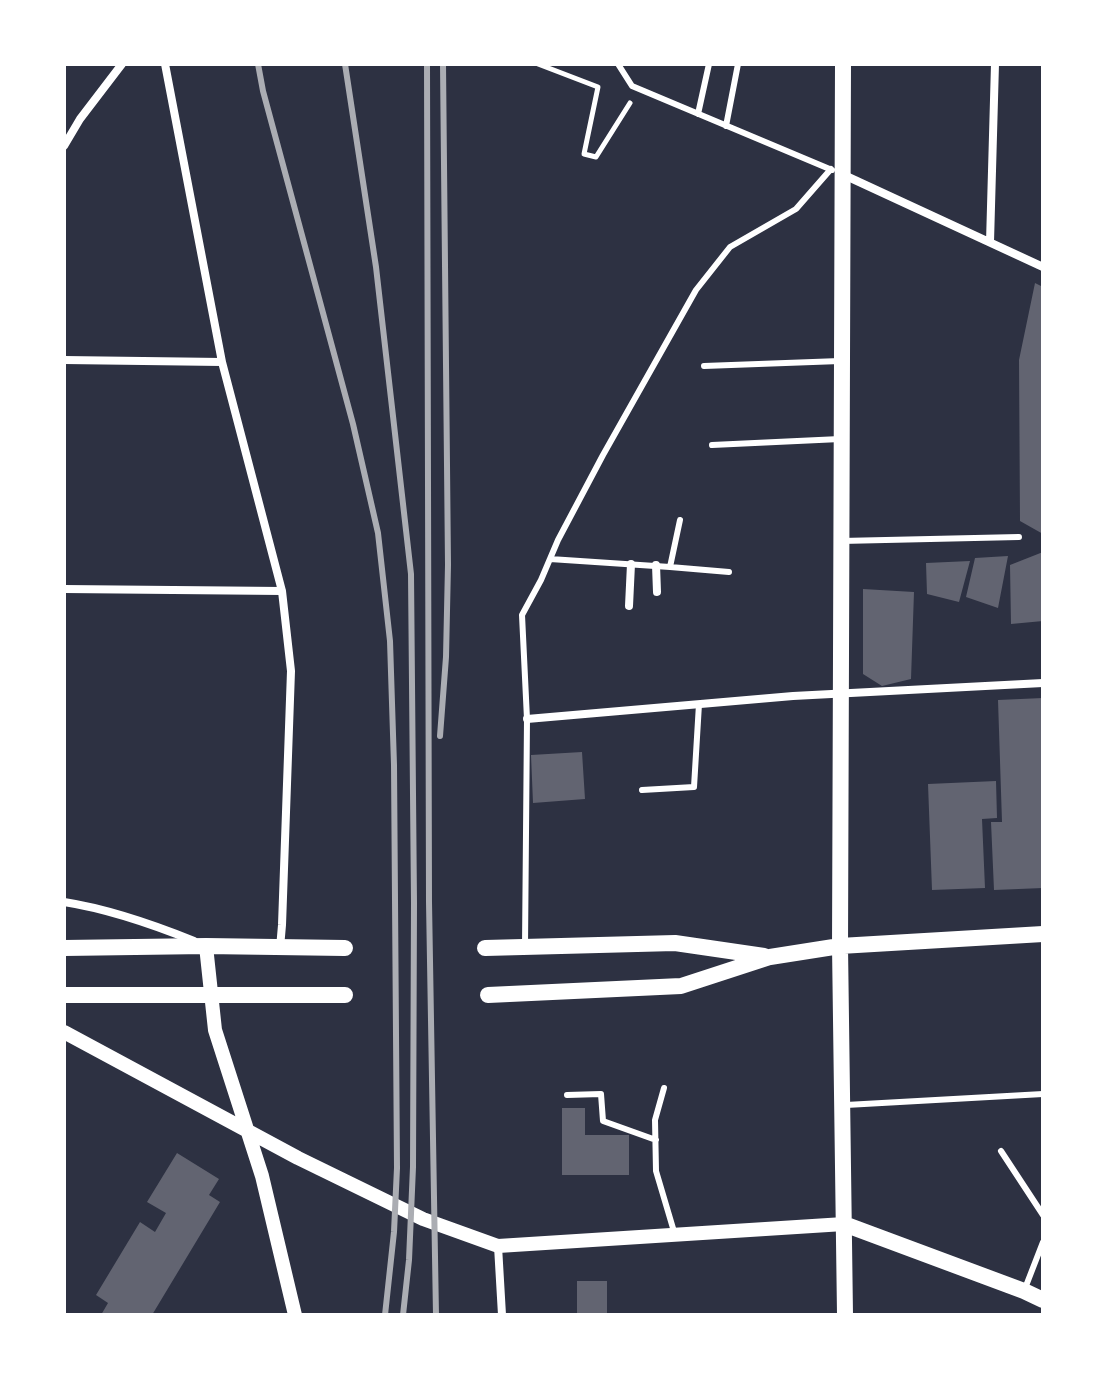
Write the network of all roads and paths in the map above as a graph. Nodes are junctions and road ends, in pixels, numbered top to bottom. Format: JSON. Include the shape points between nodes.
{"nodes":[{"id":1,"x":122,"y":64,"type":"edge"},
{"id":2,"x":165,"y":64,"type":"edge"},
{"id":3,"x":538,"y":64,"type":"edge"},
{"id":4,"x":618,"y":64,"type":"edge"},
{"id":5,"x":709,"y":64,"type":"edge"},
{"id":6,"x":738,"y":64,"type":"edge"},
{"id":7,"x":843,"y":64,"type":"edge"},
{"id":8,"x":995,"y":64,"type":"edge"},
{"id":9,"x":631,"y":102,"type":"dead end"},
{"id":10,"x":698,"y":114,"type":"junction"},
{"id":11,"x":726,"y":126,"type":"junction"},
{"id":12,"x":64,"y":146,"type":"edge"},
{"id":13,"x":837,"y":172,"type":"junction"},
{"id":14,"x":990,"y":242,"type":"junction"},
{"id":15,"x":1043,"y":267,"type":"edge"},
{"id":16,"x":64,"y":360,"type":"edge"},
{"id":17,"x":842,"y":361,"type":"junction"},
{"id":18,"x":222,"y":362,"type":"junction"},
{"id":19,"x":704,"y":366,"type":"dead end"},
{"id":20,"x":842,"y":439,"type":"junction"},
{"id":21,"x":712,"y":445,"type":"dead end"},
{"id":22,"x":680,"y":520,"type":"dead end"},
{"id":23,"x":1019,"y":537,"type":"dead end"},
{"id":24,"x":841,"y":541,"type":"junction"},
{"id":25,"x":550,"y":559,"type":"junction"},
{"id":26,"x":631,"y":564,"type":"junction"},
{"id":27,"x":656,"y":565,"type":"junction"},
{"id":28,"x":670,"y":567,"type":"junction"},
{"id":29,"x":729,"y":572,"type":"dead end"},
{"id":30,"x":64,"y":589,"type":"edge"},
{"id":31,"x":282,"y":591,"type":"junction"},
{"id":32,"x":657,"y":592,"type":"dead end"},
{"id":33,"x":629,"y":606,"type":"dead end"},
{"id":34,"x":1043,"y":683,"type":"edge"},
{"id":35,"x":841,"y":694,"type":"junction"},
{"id":36,"x":699,"y":704,"type":"junction"},
{"id":37,"x":527,"y":719,"type":"junction"},
{"id":38,"x":642,"y":790,"type":"dead end"},
{"id":39,"x":64,"y":902,"type":"edge"},
{"id":40,"x":1043,"y":934,"type":"edge"},
{"id":41,"x":206,"y":946,"type":"junction"},
{"id":42,"x":525,"y":946,"type":"junction"},
{"id":43,"x":840,"y":946,"type":"junction"},
{"id":44,"x":64,"y":948,"type":"edge"},
{"id":45,"x":280,"y":948,"type":"junction"},
{"id":46,"x":345,"y":948,"type":"dead end"},
{"id":47,"x":485,"y":948,"type":"dead end"},
{"id":48,"x":770,"y":957,"type":"junction"},
{"id":49,"x":64,"y":995,"type":"edge"},
{"id":50,"x":211,"y":995,"type":"junction"},
{"id":51,"x":345,"y":995,"type":"dead end"},
{"id":52,"x":488,"y":995,"type":"dead end"},
{"id":53,"x":64,"y":1032,"type":"edge"},
{"id":54,"x":664,"y":1088,"type":"dead end"},
{"id":55,"x":1043,"y":1094,"type":"edge"},
{"id":56,"x":567,"y":1095,"type":"dead end"},
{"id":57,"x":842,"y":1106,"type":"junction"},
{"id":58,"x":248,"y":1131,"type":"junction"},
{"id":59,"x":656,"y":1140,"type":"junction"},
{"id":60,"x":1001,"y":1151,"type":"dead end"},
{"id":61,"x":1043,"y":1215,"type":"edge"},
{"id":62,"x":844,"y":1224,"type":"junction"},
{"id":63,"x":675,"y":1235,"type":"junction"},
{"id":64,"x":1043,"y":1242,"type":"edge"},
{"id":65,"x":498,"y":1246,"type":"junction"},
{"id":66,"x":1024,"y":1291,"type":"junction"},
{"id":67,"x":1043,"y":1300,"type":"edge"},
{"id":68,"x":295,"y":1315,"type":"edge"},
{"id":69,"x":502,"y":1315,"type":"edge"},
{"id":70,"x":845,"y":1315,"type":"edge"}],
"edges":[{"from":1,"to":12,"type":"street"},
{"from":2,"to":18,"type":"street"},
{"from":3,"to":9,"type":"path","via":[[598,87],[584,154],[596,157]]},
{"from":4,"to":10,"type":"lane","via":[[632,86]]},
{"from":5,"to":10,"type":"lane"},
{"from":6,"to":11,"type":"lane"},
{"from":7,"to":13,"type":"main road"},
{"from":8,"to":14,"type":"street"},
{"from":10,"to":11,"type":"lane"},
{"from":11,"to":13,"type":"lane"},
{"from":13,"to":14,"type":"street"},
{"from":13,"to":17,"type":"main road"},
{"from":13,"to":25,"type":"lane","via":[[796,209],[730,247],[696,290]]},
{"from":14,"to":15,"type":"street"},
{"from":16,"to":18,"type":"street"},
{"from":17,"to":19,"type":"lane"},
{"from":17,"to":20,"type":"main road"},
{"from":18,"to":31,"type":"street"},
{"from":20,"to":21,"type":"lane"},
{"from":20,"to":24,"type":"main road"},
{"from":22,"to":28,"type":"lane"},
{"from":23,"to":24,"type":"lane"},
{"from":24,"to":35,"type":"main road"},
{"from":25,"to":26,"type":"lane"},
{"from":25,"to":37,"type":"lane","via":[[522,615]]},
{"from":26,"to":27,"type":"lane"},
{"from":26,"to":33,"type":"street"},
{"from":27,"to":28,"type":"lane"},
{"from":27,"to":32,"type":"street"},
{"from":28,"to":29,"type":"lane"},
{"from":30,"to":31,"type":"street"},
{"from":31,"to":45,"type":"street","via":[[291,671]]},
{"from":34,"to":35,"type":"street"},
{"from":35,"to":36,"type":"street"},
{"from":35,"to":43,"type":"main road"},
{"from":36,"to":37,"type":"street"},
{"from":36,"to":38,"type":"lane","via":[[694,787]]},
{"from":37,"to":42,"type":"lane"},
{"from":39,"to":41,"type":"street","via":[[163,928]]},
{"from":40,"to":43,"type":"main road"},
{"from":41,"to":44,"type":"main road"},
{"from":41,"to":45,"type":"main road"},
{"from":41,"to":50,"type":"street"},
{"from":42,"to":47,"type":"main road"},
{"from":42,"to":48,"type":"main road","via":[[675,943]]},
{"from":43,"to":48,"type":"main road"},
{"from":43,"to":57,"type":"main road"},
{"from":45,"to":46,"type":"main road"},
{"from":48,"to":52,"type":"main road","via":[[681,986]]},
{"from":49,"to":50,"type":"main road"},
{"from":50,"to":51,"type":"main road"},
{"from":50,"to":58,"type":"street","via":[[215,1030]]},
{"from":53,"to":58,"type":"street"},
{"from":54,"to":59,"type":"lane","via":[[655,1120]]},
{"from":55,"to":57,"type":"lane"},
{"from":56,"to":59,"type":"lane","via":[[601,1094],[603,1121]]},
{"from":57,"to":62,"type":"main road"},
{"from":58,"to":65,"type":"street","via":[[423,1219]]},
{"from":58,"to":68,"type":"street"},
{"from":59,"to":63,"type":"lane","via":[[656,1171]]},
{"from":60,"to":61,"type":"lane"},
{"from":62,"to":63,"type":"street"},
{"from":62,"to":66,"type":"main road"},
{"from":62,"to":70,"type":"main road"},
{"from":63,"to":65,"type":"street"},
{"from":64,"to":66,"type":"lane"},
{"from":65,"to":69,"type":"street"},
{"from":66,"to":67,"type":"main road"}]}
